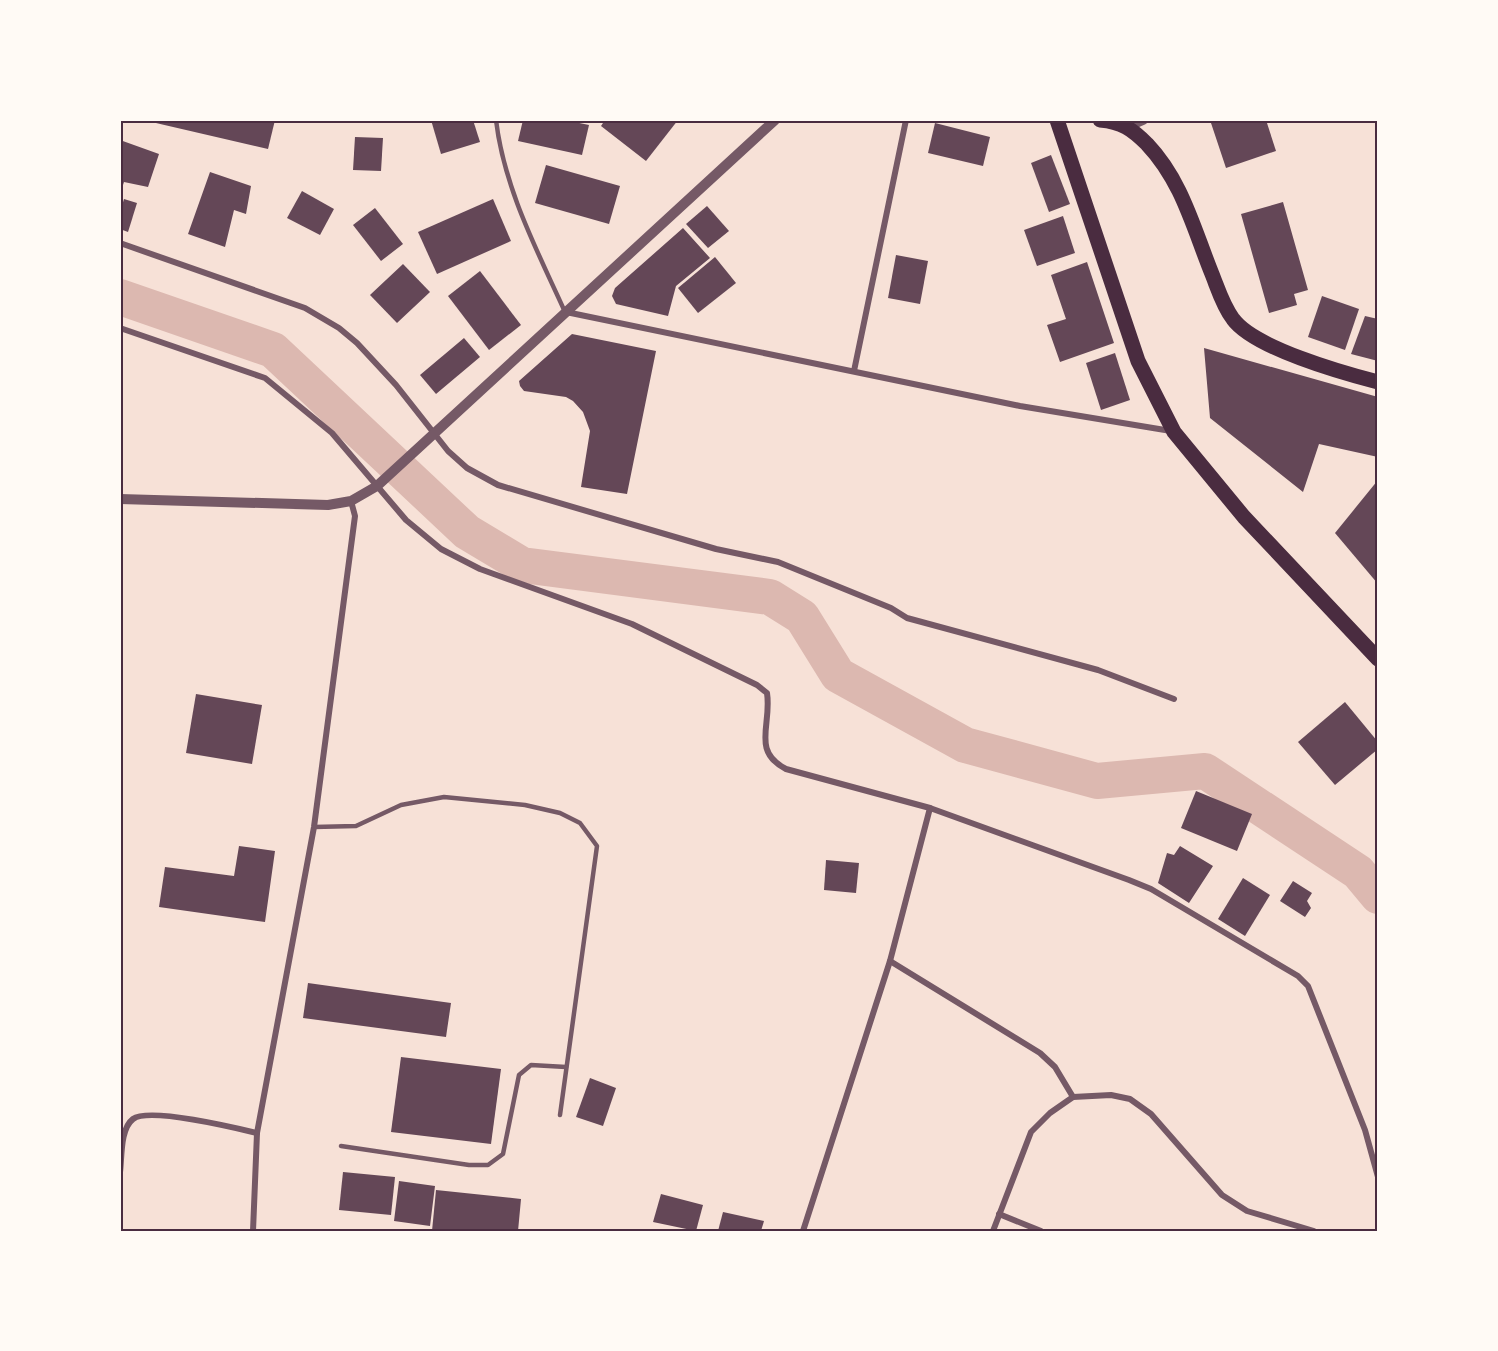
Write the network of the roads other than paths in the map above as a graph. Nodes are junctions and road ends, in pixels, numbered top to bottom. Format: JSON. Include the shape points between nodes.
{"nodes":[{"id":1,"x":496,"y":120,"type":"edge"},
{"id":2,"x":767,"y":120,"type":"edge"},
{"id":3,"x":775,"y":120,"type":"edge"},
{"id":4,"x":906,"y":120,"type":"edge"},
{"id":5,"x":1057,"y":120,"type":"edge"},
{"id":6,"x":1101,"y":120,"type":"edge"},
{"id":7,"x":1136,"y":123,"type":"edge"},
{"id":8,"x":757,"y":136,"type":"junction"},
{"id":9,"x":120,"y":243,"type":"edge"},
{"id":10,"x":565,"y":312,"type":"junction"},
{"id":11,"x":120,"y":327,"type":"edge"},
{"id":12,"x":854,"y":371,"type":"junction"},
{"id":13,"x":1378,"y":382,"type":"edge"},
{"id":14,"x":435,"y":431,"type":"junction"},
{"id":15,"x":1174,"y":432,"type":"junction"},
{"id":16,"x":377,"y":486,"type":"junction"},
{"id":17,"x":120,"y":500,"type":"edge"},
{"id":18,"x":351,"y":501,"type":"junction"},
{"id":19,"x":1378,"y":659,"type":"edge"},
{"id":20,"x":1174,"y":699,"type":"dead end"},
{"id":21,"x":930,"y":808,"type":"junction"},
{"id":22,"x":314,"y":827,"type":"junction"},
{"id":23,"x":890,"y":961,"type":"junction"},
{"id":24,"x":566,"y":1067,"type":"junction"},
{"id":25,"x":1073,"y":1097,"type":"junction"},
{"id":26,"x":560,"y":1115,"type":"dead end"},
{"id":27,"x":257,"y":1133,"type":"junction"},
{"id":28,"x":341,"y":1146,"type":"dead end"},
{"id":29,"x":120,"y":1172,"type":"edge"},
{"id":30,"x":1378,"y":1178,"type":"edge"},
{"id":31,"x":999,"y":1214,"type":"junction"},
{"id":32,"x":253,"y":1231,"type":"edge"},
{"id":33,"x":802,"y":1231,"type":"edge"},
{"id":34,"x":993,"y":1231,"type":"edge"},
{"id":35,"x":1041,"y":1231,"type":"edge"},
{"id":36,"x":1314,"y":1231,"type":"edge"}],
"edges":[{"from":1,"to":10,"type":"lane","via":[[499,148],[517,203]]},
{"from":2,"to":8,"type":"street"},
{"from":3,"to":8,"type":"street"},
{"from":4,"to":12,"type":"street"},
{"from":5,"to":15,"type":"main road","via":[[1138,361]]},
{"from":6,"to":7,"type":"main road"},
{"from":7,"to":13,"type":"main road","via":[[1177,182],[1233,320],[1250,335],[1330,369]]},
{"from":8,"to":10,"type":"street"},
{"from":9,"to":14,"type":"street","via":[[305,308],[323,318],[357,342]]},
{"from":10,"to":12,"type":"street"},
{"from":10,"to":14,"type":"street"},
{"from":11,"to":16,"type":"street","via":[[265,378],[332,433]]},
{"from":12,"to":15,"type":"street","via":[[1020,406]]},
{"from":14,"to":16,"type":"street"},
{"from":14,"to":20,"type":"street","via":[[448,451],[467,468],[498,485],[716,549],[778,562],[907,618],[1098,670]]},
{"from":15,"to":19,"type":"main road","via":[[1244,517]]},
{"from":16,"to":18,"type":"street"},
{"from":16,"to":21,"type":"street","via":[[406,520],[441,549],[480,569],[633,624],[757,685],[767,693],[765,747],[774,762],[786,769]]},
{"from":17,"to":18,"type":"street","via":[[328,505]]},
{"from":18,"to":22,"type":"street","via":[[355,516]]},
{"from":21,"to":23,"type":"street"},
{"from":21,"to":30,"type":"street","via":[[1151,889],[1298,976],[1308,986],[1356,1108]]},
{"from":22,"to":24,"type":"lane","via":[[356,826],[401,805],[444,797],[525,805],[560,813],[580,823],[597,846]]},
{"from":22,"to":27,"type":"street"},
{"from":23,"to":25,"type":"street","via":[[1040,1053]]},
{"from":23,"to":33,"type":"street"},
{"from":24,"to":26,"type":"lane"},
{"from":24,"to":28,"type":"lane","via":[[531,1065],[519,1075],[502,1154],[488,1165]]},
{"from":25,"to":31,"type":"street","via":[[1031,1132]]},
{"from":25,"to":36,"type":"street","via":[[1112,1095],[1130,1099],[1150,1114],[1222,1195],[1247,1211]]},
{"from":27,"to":29,"type":"street","via":[[144,1114],[125,1129]]},
{"from":27,"to":32,"type":"street"},
{"from":31,"to":34,"type":"street"},
{"from":31,"to":35,"type":"street"}]}
